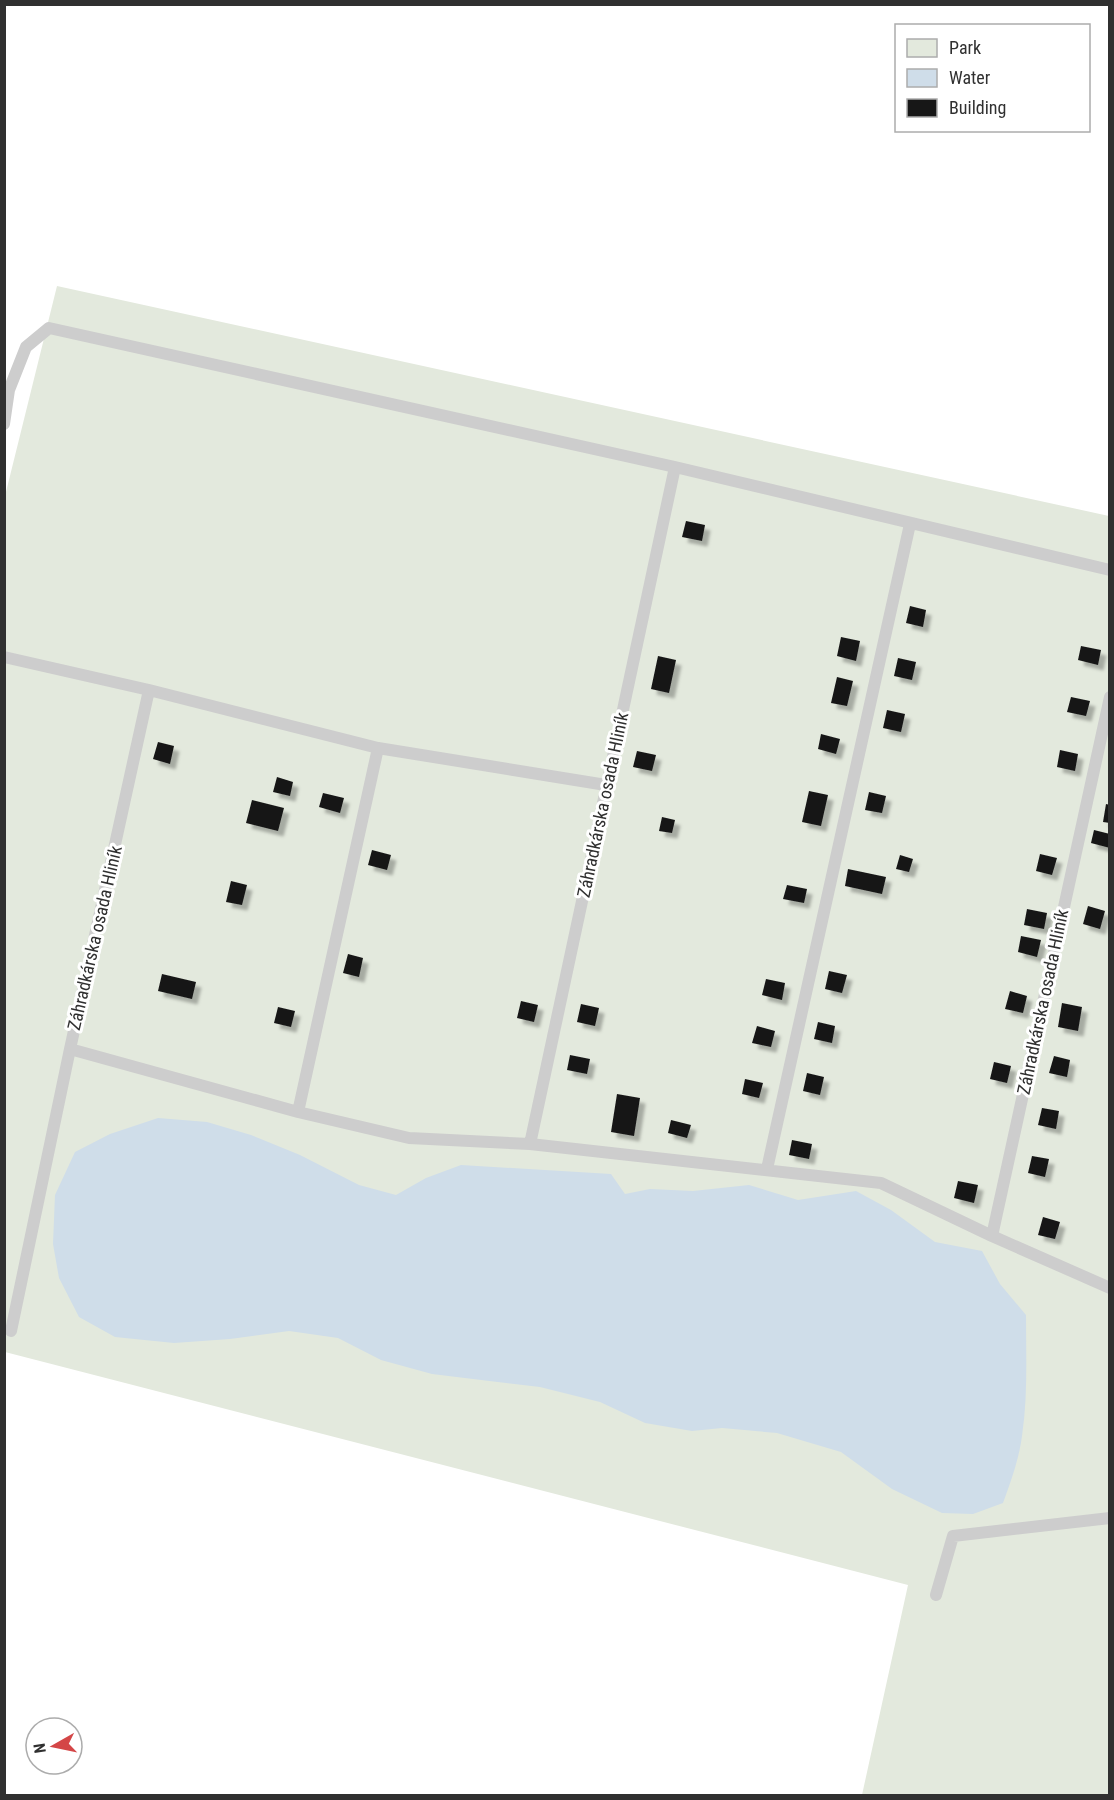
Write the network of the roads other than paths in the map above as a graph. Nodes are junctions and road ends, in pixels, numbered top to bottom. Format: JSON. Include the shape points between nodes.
{"nodes":[{"id":1,"x":4,"y":424,"type":"edge"},
{"id":2,"x":675,"y":467,"type":"junction"},
{"id":3,"x":910,"y":524,"type":"junction"},
{"id":4,"x":1110,"y":570,"type":"edge"},
{"id":5,"x":4,"y":657,"type":"edge"},
{"id":6,"x":149,"y":690,"type":"junction"},
{"id":7,"x":1110,"y":697,"type":"edge"},
{"id":8,"x":378,"y":748,"type":"junction"},
{"id":9,"x":606,"y":785,"type":"junction"},
{"id":10,"x":70,"y":1049,"type":"junction"},
{"id":11,"x":297,"y":1112,"type":"junction"},
{"id":12,"x":530,"y":1144,"type":"junction"},
{"id":13,"x":767,"y":1169,"type":"junction"},
{"id":14,"x":992,"y":1236,"type":"junction"},
{"id":15,"x":1110,"y":1288,"type":"edge"},
{"id":16,"x":11,"y":1331,"type":"dead end"},
{"id":17,"x":1110,"y":1518,"type":"edge"},
{"id":18,"x":936,"y":1595,"type":"dead end"}],
"edges":[{"from":1,"to":2,"type":"lane","via":[[9,390],[26,347],[49,328]]},
{"from":2,"to":3,"type":"lane"},
{"from":2,"to":9,"type":"lane","name":"Záhradkárska osada Hliník"},
{"from":3,"to":4,"type":"lane"},
{"from":3,"to":13,"type":"lane"},
{"from":5,"to":6,"type":"lane"},
{"from":6,"to":8,"type":"lane"},
{"from":6,"to":10,"type":"lane","name":"Záhradkárska osada Hliník"},
{"from":7,"to":14,"type":"lane","name":"Záhradkárska osada Hliník"},
{"from":8,"to":9,"type":"lane"},
{"from":8,"to":11,"type":"lane"},
{"from":9,"to":12,"type":"lane","name":"Záhradkárska osada Hliník"},
{"from":10,"to":11,"type":"lane"},
{"from":10,"to":16,"type":"lane","name":"Záhradkárska osada Hliník"},
{"from":11,"to":12,"type":"lane","via":[[409,1138]]},
{"from":12,"to":13,"type":"lane"},
{"from":13,"to":14,"type":"lane","via":[[881,1183]]},
{"from":14,"to":15,"type":"lane"},
{"from":17,"to":18,"type":"lane","via":[[953,1536]]}]}
